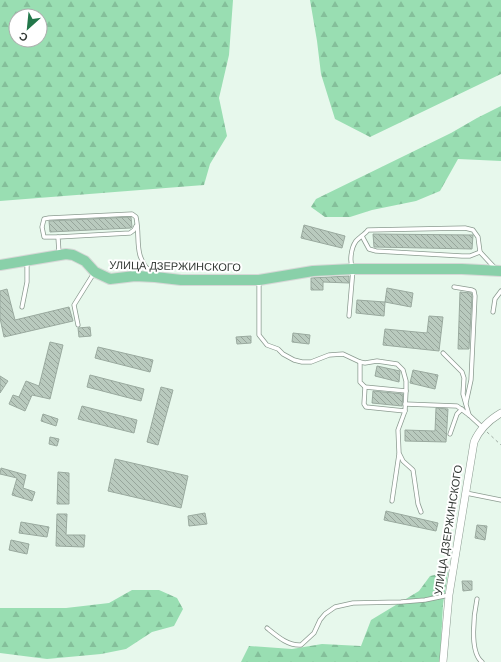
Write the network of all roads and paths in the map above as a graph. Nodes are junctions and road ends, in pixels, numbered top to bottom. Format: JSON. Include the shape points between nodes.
{"nodes":[{"id":1,"x":137,"y":225,"type":"junction"},
{"id":2,"x":362,"y":236,"type":"junction"},
{"id":3,"x":58,"y":237,"type":"junction"},
{"id":4,"x":480,"y":252,"type":"junction"},
{"id":5,"x":59,"y":255,"type":"junction"},
{"id":6,"x":27,"y":261,"type":"junction"},
{"id":7,"x":0,"y":264,"type":"edge"},
{"id":8,"x":353,"y":269,"type":"junction"},
{"id":9,"x":500,"y":271,"type":"edge"},
{"id":10,"x":95,"y":272,"type":"junction"},
{"id":11,"x":155,"y":277,"type":"junction"},
{"id":12,"x":259,"y":280,"type":"junction"},
{"id":13,"x":454,"y":287,"type":"dead end"},
{"id":14,"x":501,"y":291,"type":"edge"},
{"id":15,"x":22,"y":307,"type":"dead end"},
{"id":16,"x":493,"y":312,"type":"dead end"},
{"id":17,"x":349,"y":316,"type":"dead end"},
{"id":18,"x":78,"y":325,"type":"dead end"},
{"id":19,"x":444,"y":353,"type":"dead end"},
{"id":20,"x":360,"y":362,"type":"junction"},
{"id":21,"x":365,"y":387,"type":"junction"},
{"id":22,"x":406,"y":390,"type":"junction"},
{"id":23,"x":466,"y":403,"type":"junction"},
{"id":24,"x":405,"y":404,"type":"junction"},
{"id":25,"x":462,"y":409,"type":"junction"},
{"id":26,"x":405,"y":411,"type":"junction"},
{"id":27,"x":501,"y":413,"type":"edge"},
{"id":28,"x":469,"y":415,"type":"junction"},
{"id":29,"x":482,"y":427,"type":"junction"},
{"id":30,"x":450,"y":434,"type":"dead end"},
{"id":31,"x":501,"y":445,"type":"edge"},
{"id":32,"x":399,"y":453,"type":"junction"},
{"id":33,"x":465,"y":493,"type":"junction"},
{"id":34,"x":501,"y":500,"type":"edge"},
{"id":35,"x":392,"y":501,"type":"dead end"},
{"id":36,"x":421,"y":512,"type":"dead end"},
{"id":37,"x":449,"y":595,"type":"junction"},
{"id":38,"x":476,"y":599,"type":"dead end"},
{"id":39,"x":267,"y":628,"type":"dead end"},
{"id":40,"x":443,"y":662,"type":"edge"},
{"id":41,"x":482,"y":662,"type":"edge"}],
"edges":[{"from":1,"to":3,"type":"lane","via":[[130,233]]},
{"from":1,"to":3,"type":"lane","via":[[136,217],[132,214],[44,220],[44,236]]},
{"from":1,"to":11,"type":"lane","via":[[141,259]]},
{"from":2,"to":4,"type":"lane","via":[[369,249],[376,251],[462,256]]},
{"from":2,"to":4,"type":"lane","via":[[368,230],[465,228],[473,230],[476,234]]},
{"from":2,"to":8,"type":"lane","via":[[353,249]]},
{"from":3,"to":5,"type":"lane"},
{"from":4,"to":9,"type":"lane"},
{"from":5,"to":6,"type":"main road","name":"УЛИЦА ДЗЕРЖИНСКОГО"},
{"from":5,"to":10,"type":"main road","name":"УЛИЦА ДЗЕРЖИНСКОГО","via":[[73,255],[85,261]]},
{"from":6,"to":7,"type":"main road","name":"УЛИЦА ДЗЕРЖИНСКОГО"},
{"from":6,"to":15,"type":"lane","via":[[27,282]]},
{"from":8,"to":9,"type":"main road","name":"УЛИЦА ДЗЕРЖИНСКОГО"},
{"from":8,"to":12,"type":"main road","name":"УЛИЦА ДЗЕРЖИНСКОГО","via":[[312,271]]},
{"from":8,"to":17,"type":"lane"},
{"from":10,"to":11,"type":"main road","name":"УЛИЦА ДЗЕРЖИНСКОГО","via":[[110,279]]},
{"from":10,"to":18,"type":"lane","via":[[74,304]]},
{"from":11,"to":12,"type":"main road","name":"УЛИЦА ДЗЕРЖИНСКОГО","via":[[181,280]]},
{"from":12,"to":20,"type":"lane","via":[[259,334],[267,345],[302,362],[343,354]]},
{"from":13,"to":23,"type":"lane","via":[[472,290],[475,296],[471,380]]},
{"from":14,"to":16,"type":"lane","via":[[495,299]]},
{"from":19,"to":23,"type":"lane","via":[[462,372]]},
{"from":20,"to":21,"type":"lane","via":[[360,382]]},
{"from":20,"to":22,"type":"lane","via":[[397,364],[403,370]]},
{"from":21,"to":22,"type":"lane"},
{"from":21,"to":26,"type":"lane","via":[[366,407]]},
{"from":22,"to":24,"type":"lane"},
{"from":23,"to":28,"type":"lane"},
{"from":24,"to":25,"type":"lane","via":[[450,405]]},
{"from":24,"to":26,"type":"lane"},
{"from":25,"to":28,"type":"lane"},
{"from":25,"to":30,"type":"lane"},
{"from":26,"to":32,"type":"lane","via":[[398,430]]},
{"from":27,"to":29,"type":"street","name":"УЛИЦА ДЗЕРЖИНСКОГО"},
{"from":28,"to":29,"type":"lane"},
{"from":29,"to":31,"type":"path"},
{"from":29,"to":33,"type":"street","name":"УЛИЦА ДЗЕРЖИНСКОГО","via":[[474,442]]},
{"from":32,"to":35,"type":"lane"},
{"from":32,"to":36,"type":"lane","via":[[413,470]]},
{"from":33,"to":34,"type":"lane"},
{"from":33,"to":37,"type":"street","name":"УЛИЦА ДЗЕРЖИНСКОГО"},
{"from":37,"to":39,"type":"lane","via":[[425,600],[354,603],[335,607],[320,620],[314,633],[301,645],[286,642]]},
{"from":37,"to":40,"type":"street","name":"УЛИЦА ДЗЕРЖИНСКОГО"},
{"from":38,"to":41,"type":"lane","via":[[474,637]]}]}
